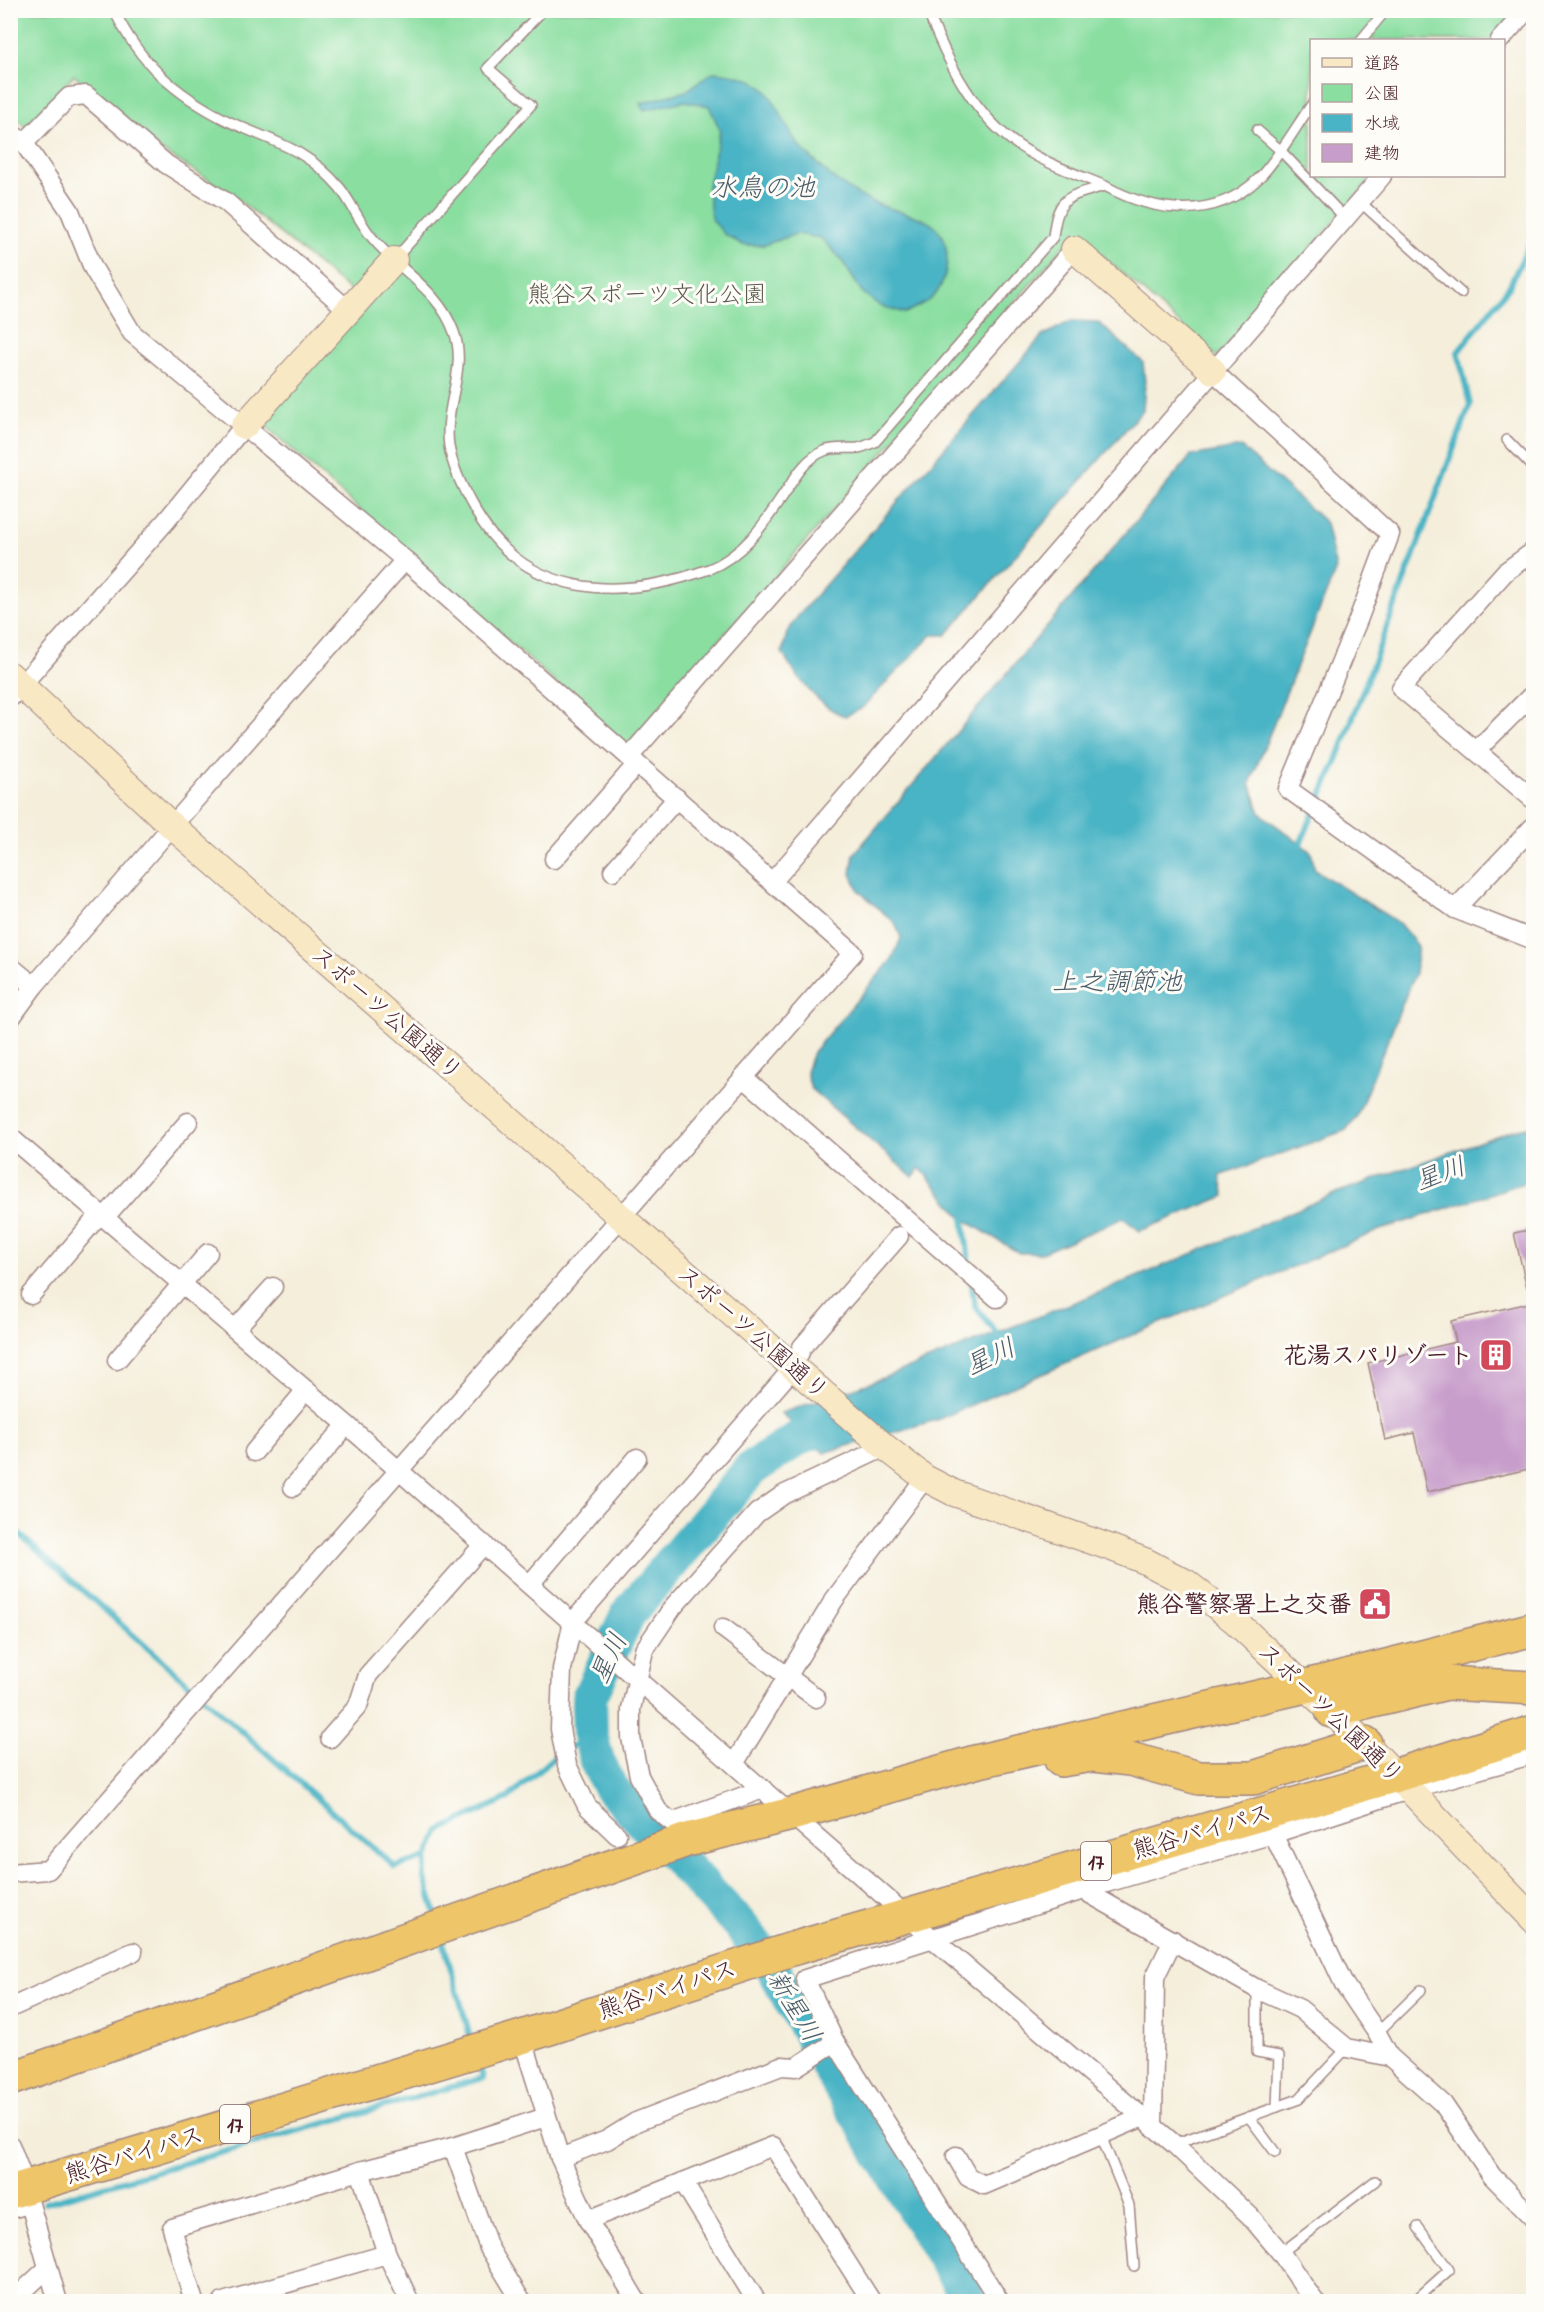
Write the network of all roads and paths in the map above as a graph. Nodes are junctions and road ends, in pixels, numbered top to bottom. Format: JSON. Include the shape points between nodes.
{"nodes":[{"id":1,"x":114,"y":10,"type":"edge"},
{"id":2,"x":543,"y":10,"type":"edge"},
{"id":3,"x":927,"y":10,"type":"edge"},
{"id":4,"x":1386,"y":10,"type":"edge"},
{"id":5,"x":1527,"y":10,"type":"edge"},
{"id":6,"x":1362,"y":39,"type":"edge"},
{"id":7,"x":1501,"y":39,"type":"edge"},
{"id":8,"x":1310,"y":105,"type":"edge"},
{"id":9,"x":1257,"y":130,"type":"dead end"},
{"id":10,"x":17,"y":137,"type":"edge"},
{"id":11,"x":1280,"y":150,"type":"junction"},
{"id":12,"x":1381,"y":177,"type":"edge"},
{"id":13,"x":1105,"y":186,"type":"junction"},
{"id":14,"x":1359,"y":201,"type":"junction"},
{"id":15,"x":1345,"y":218,"type":"junction"},
{"id":16,"x":1074,"y":249,"type":"joint"},
{"id":17,"x":394,"y":260,"type":"junction"},
{"id":18,"x":1461,"y":293,"type":"dead end"},
{"id":19,"x":348,"y":310,"type":"junction"},
{"id":20,"x":1213,"y":371,"type":"junction"},
{"id":21,"x":244,"y":426,"type":"junction"},
{"id":22,"x":1506,"y":440,"type":"dead end"},
{"id":23,"x":1533,"y":468,"type":"edge"},
{"id":24,"x":1533,"y":551,"type":"edge"},
{"id":25,"x":405,"y":560,"type":"junction"},
{"id":26,"x":14,"y":687,"type":"edge"},
{"id":27,"x":1533,"y":693,"type":"edge"},
{"id":28,"x":1476,"y":752,"type":"junction"},
{"id":29,"x":633,"y":760,"type":"junction"},
{"id":30,"x":677,"y":798,"type":"junction"},
{"id":31,"x":1533,"y":800,"type":"edge"},
{"id":32,"x":172,"y":826,"type":"junction"},
{"id":33,"x":1533,"y":826,"type":"edge"},
{"id":34,"x":554,"y":860,"type":"dead end"},
{"id":35,"x":614,"y":871,"type":"dead end"},
{"id":36,"x":773,"y":881,"type":"junction"},
{"id":37,"x":1455,"y":909,"type":"junction"},
{"id":38,"x":1533,"y":940,"type":"edge"},
{"id":39,"x":10,"y":966,"type":"edge"},
{"id":40,"x":34,"y":986,"type":"junction"},
{"id":41,"x":10,"y":1018,"type":"edge"},
{"id":42,"x":743,"y":1077,"type":"junction"},
{"id":43,"x":188,"y":1122,"type":"dead end"},
{"id":44,"x":10,"y":1137,"type":"edge"},
{"id":45,"x":102,"y":1216,"type":"junction"},
{"id":46,"x":621,"y":1218,"type":"junction"},
{"id":47,"x":898,"y":1236,"type":"dead end"},
{"id":48,"x":208,"y":1253,"type":"dead end"},
{"id":49,"x":182,"y":1284,"type":"junction"},
{"id":50,"x":273,"y":1287,"type":"dead end"},
{"id":51,"x":31,"y":1295,"type":"dead end"},
{"id":52,"x":997,"y":1298,"type":"dead end"},
{"id":53,"x":235,"y":1329,"type":"junction"},
{"id":54,"x":117,"y":1360,"type":"dead end"},
{"id":55,"x":799,"y":1371,"type":"junction"},
{"id":56,"x":306,"y":1390,"type":"junction"},
{"id":57,"x":347,"y":1425,"type":"junction"},
{"id":58,"x":885,"y":1447,"type":"junction"},
{"id":59,"x":254,"y":1452,"type":"dead end"},
{"id":60,"x":637,"y":1458,"type":"dead end"},
{"id":61,"x":398,"y":1470,"type":"junction"},
{"id":62,"x":925,"y":1478,"type":"junction"},
{"id":63,"x":293,"y":1487,"type":"dead end"},
{"id":64,"x":484,"y":1544,"type":"junction"},
{"id":65,"x":530,"y":1584,"type":"junction"},
{"id":66,"x":573,"y":1622,"type":"junction"},
{"id":67,"x":723,"y":1628,"type":"dead end"},
{"id":68,"x":1533,"y":1629,"type":"edge"},
{"id":69,"x":788,"y":1676,"type":"junction"},
{"id":70,"x":636,"y":1679,"type":"junction"},
{"id":71,"x":1306,"y":1686,"type":"junction"},
{"id":72,"x":1533,"y":1688,"type":"edge"},
{"id":73,"x":816,"y":1698,"type":"dead end"},
{"id":74,"x":1332,"y":1711,"type":"junction"},
{"id":75,"x":1533,"y":1732,"type":"edge"},
{"id":76,"x":330,"y":1738,"type":"dead end"},
{"id":77,"x":1365,"y":1743,"type":"junction"},
{"id":78,"x":1533,"y":1754,"type":"edge"},
{"id":79,"x":734,"y":1764,"type":"junction"},
{"id":80,"x":954,"y":1768,"type":"junction"},
{"id":81,"x":1404,"y":1782,"type":"junction"},
{"id":82,"x":763,"y":1789,"type":"junction"},
{"id":83,"x":792,"y":1814,"type":"junction"},
{"id":84,"x":1273,"y":1834,"type":"junction"},
{"id":85,"x":625,"y":1847,"type":"junction"},
{"id":86,"x":10,"y":1873,"type":"edge"},
{"id":87,"x":1083,"y":1890,"type":"junction"},
{"id":88,"x":1529,"y":1909,"type":"edge"},
{"id":89,"x":907,"y":1915,"type":"junction"},
{"id":90,"x":933,"y":1939,"type":"junction"},
{"id":91,"x":1173,"y":1940,"type":"junction"},
{"id":92,"x":133,"y":1952,"type":"dead end"},
{"id":93,"x":1257,"y":1989,"type":"junction"},
{"id":94,"x":1420,"y":1990,"type":"dead end"},
{"id":95,"x":10,"y":2008,"type":"edge"},
{"id":96,"x":1377,"y":2033,"type":"junction"},
{"id":97,"x":522,"y":2037,"type":"junction"},
{"id":98,"x":835,"y":2042,"type":"junction"},
{"id":99,"x":1347,"y":2048,"type":"junction"},
{"id":100,"x":1390,"y":2057,"type":"junction"},
{"id":101,"x":10,"y":2079,"type":"edge"},
{"id":102,"x":1277,"y":2107,"type":"junction"},
{"id":103,"x":546,"y":2117,"type":"junction"},
{"id":104,"x":1249,"y":2117,"type":"junction"},
{"id":105,"x":1148,"y":2122,"type":"junction"},
{"id":106,"x":1101,"y":2136,"type":"junction"},
{"id":107,"x":1174,"y":2144,"type":"junction"},
{"id":108,"x":10,"y":2145,"type":"edge"},
{"id":109,"x":453,"y":2147,"type":"junction"},
{"id":110,"x":1275,"y":2152,"type":"dead end"},
{"id":111,"x":956,"y":2156,"type":"dead end"},
{"id":112,"x":560,"y":2158,"type":"junction"},
{"id":113,"x":360,"y":2171,"type":"junction"},
{"id":114,"x":1376,"y":2181,"type":"dead end"},
{"id":115,"x":683,"y":2182,"type":"junction"},
{"id":116,"x":19,"y":2198,"type":"edge"},
{"id":117,"x":1533,"y":2219,"type":"edge"},
{"id":118,"x":588,"y":2220,"type":"junction"},
{"id":119,"x":1418,"y":2227,"type":"dead end"},
{"id":120,"x":1281,"y":2253,"type":"junction"},
{"id":121,"x":387,"y":2254,"type":"junction"},
{"id":122,"x":1134,"y":2266,"type":"dead end"},
{"id":123,"x":48,"y":2268,"type":"junction"},
{"id":124,"x":628,"y":2298,"type":"edge"},
{"id":125,"x":11,"y":2301,"type":"edge"},
{"id":126,"x":58,"y":2301,"type":"edge"},
{"id":127,"x":194,"y":2301,"type":"edge"},
{"id":128,"x":223,"y":2301,"type":"edge"},
{"id":129,"x":410,"y":2301,"type":"edge"},
{"id":130,"x":522,"y":2301,"type":"edge"},
{"id":131,"x":757,"y":2301,"type":"edge"},
{"id":132,"x":872,"y":2301,"type":"edge"},
{"id":133,"x":1000,"y":2301,"type":"edge"},
{"id":134,"x":1315,"y":2301,"type":"edge"},
{"id":135,"x":1423,"y":2301,"type":"edge"}],
"edges":[{"from":1,"to":17,"type":"lane","via":[[140,55],[162,79],[227,120],[275,139],[309,159],[342,190],[374,240]]},
{"from":2,"to":17,"type":"lane","via":[[488,68],[531,105]]},
{"from":3,"to":13,"type":"lane","via":[[959,81],[979,109],[1011,140],[1048,162]]},
{"from":4,"to":6,"type":"lane"},
{"from":5,"to":7,"type":"street"},
{"from":8,"to":11,"type":"lane"},
{"from":9,"to":11,"type":"lane"},
{"from":10,"to":19,"type":"street","via":[[69,97],[86,95],[166,164],[226,202]]},
{"from":10,"to":21,"type":"street","via":[[70,211],[93,268],[132,333]]},
{"from":11,"to":13,"type":"lane","via":[[1259,178],[1237,195],[1215,204],[1172,210],[1123,196]]},
{"from":11,"to":15,"type":"lane"},
{"from":12,"to":14,"type":"street"},
{"from":13,"to":17,"type":"lane","via":[[1078,194],[1058,208],[1053,237],[875,442],[818,455],[795,473],[746,546],[714,567],[685,577],[615,590],[549,577],[522,563],[497,542],[478,516],[464,491],[448,445],[459,357],[456,335],[440,303]]},
{"from":14,"to":15,"type":"street"},
{"from":14,"to":18,"type":"lane"},
{"from":15,"to":20,"type":"street"},
{"from":16,"to":20,"type":"street"},
{"from":16,"to":29,"type":"street"},
{"from":17,"to":19,"type":"street"},
{"from":19,"to":21,"type":"street"},
{"from":20,"to":36,"type":"street"},
{"from":20,"to":37,"type":"street","via":[[1390,534],[1288,789]]},
{"from":21,"to":25,"type":"street"},
{"from":21,"to":26,"type":"street","via":[[165,521]]},
{"from":22,"to":23,"type":"lane"},
{"from":24,"to":28,"type":"street","via":[[1505,572],[1401,688]]},
{"from":25,"to":29,"type":"street"},
{"from":25,"to":32,"type":"street"},
{"from":26,"to":32,"type":"street","name":"スポーツ公園通り"},
{"from":27,"to":28,"type":"street"},
{"from":28,"to":31,"type":"street"},
{"from":29,"to":30,"type":"street"},
{"from":29,"to":34,"type":"street"},
{"from":30,"to":35,"type":"street"},
{"from":30,"to":36,"type":"street"},
{"from":32,"to":40,"type":"street"},
{"from":32,"to":46,"type":"street","name":"スポーツ公園通り"},
{"from":33,"to":37,"type":"street"},
{"from":36,"to":42,"type":"street","via":[[853,953]]},
{"from":37,"to":38,"type":"street"},
{"from":39,"to":40,"type":"street"},
{"from":40,"to":41,"type":"street"},
{"from":42,"to":46,"type":"street"},
{"from":42,"to":52,"type":"street"},
{"from":43,"to":45,"type":"street"},
{"from":44,"to":45,"type":"street"},
{"from":45,"to":49,"type":"street"},
{"from":45,"to":51,"type":"street"},
{"from":46,"to":55,"type":"street","name":"スポーツ公園通り"},
{"from":46,"to":61,"type":"street"},
{"from":47,"to":55,"type":"street","via":[[802,1347]]},
{"from":48,"to":49,"type":"street"},
{"from":49,"to":53,"type":"street"},
{"from":49,"to":54,"type":"street"},
{"from":50,"to":53,"type":"street"},
{"from":53,"to":56,"type":"street"},
{"from":55,"to":58,"type":"street","name":"スポーツ公園通り"},
{"from":55,"to":66,"type":"street"},
{"from":56,"to":57,"type":"street"},
{"from":56,"to":59,"type":"street"},
{"from":57,"to":61,"type":"street"},
{"from":57,"to":63,"type":"street"},
{"from":58,"to":62,"type":"street","name":"スポーツ公園通り"},
{"from":58,"to":70,"type":"street","via":[[783,1495],[757,1513],[673,1607],[644,1650]]},
{"from":60,"to":65,"type":"street"},
{"from":61,"to":64,"type":"street"},
{"from":61,"to":86,"type":"street","via":[[48,1870]]},
{"from":62,"to":69,"type":"street","via":[[834,1600]]},
{"from":62,"to":71,"type":"street","name":"スポーツ公園通り","via":[[954,1493],[1145,1561],[1187,1583]]},
{"from":64,"to":65,"type":"street"},
{"from":64,"to":76,"type":"street","via":[[368,1675],[358,1706]]},
{"from":65,"to":66,"type":"street"},
{"from":66,"to":70,"type":"street"},
{"from":66,"to":85,"type":"street","via":[[562,1669],[562,1737],[567,1765],[587,1806]]},
{"from":67,"to":69,"type":"street"},
{"from":68,"to":71,"type":"highway"},
{"from":69,"to":73,"type":"street"},
{"from":69,"to":79,"type":"street"},
{"from":70,"to":79,"type":"street"},
{"from":70,"to":82,"type":"street","via":[[631,1738],[639,1776],[658,1811],[672,1822]]},
{"from":71,"to":74,"type":"street","name":"スポーツ公園通り"},
{"from":71,"to":80,"type":"highway"},
{"from":72,"to":74,"type":"highway","via":[[1447,1683]]},
{"from":74,"to":77,"type":"street","name":"スポーツ公園通り"},
{"from":75,"to":81,"type":"highway","name":"熊谷バイパス","number":"17"},
{"from":77,"to":80,"type":"highway","via":[[1253,1778],[1199,1778],[1130,1759],[1093,1755],[977,1777]]},
{"from":77,"to":81,"type":"street","name":"スポーツ公園通り"},
{"from":78,"to":81,"type":"street"},
{"from":79,"to":82,"type":"street"},
{"from":80,"to":83,"type":"highway"},
{"from":81,"to":84,"type":"street"},
{"from":81,"to":88,"type":"street","name":"スポーツ公園通り"},
{"from":81,"to":89,"type":"highway","name":"熊谷バイパス","number":"17"},
{"from":82,"to":83,"type":"street"},
{"from":83,"to":85,"type":"highway","via":[[687,1840]]},
{"from":83,"to":89,"type":"street"},
{"from":84,"to":87,"type":"street"},
{"from":84,"to":96,"type":"street","via":[[1344,1984]]},
{"from":85,"to":101,"type":"highway","via":[[438,1927]]},
{"from":87,"to":90,"type":"street"},
{"from":87,"to":91,"type":"street"},
{"from":89,"to":90,"type":"street"},
{"from":89,"to":97,"type":"highway","name":"熊谷バイパス","number":"17"},
{"from":90,"to":98,"type":"street","via":[[805,1979]]},
{"from":90,"to":105,"type":"street"},
{"from":91,"to":93,"type":"street"},
{"from":91,"to":105,"type":"street","via":[[1155,1977]]},
{"from":92,"to":95,"type":"street"},
{"from":93,"to":99,"type":"street","via":[[1300,2009]]},
{"from":93,"to":102,"type":"lane","via":[[1257,2052],[1279,2056]]},
{"from":94,"to":96,"type":"lane"},
{"from":96,"to":100,"type":"street"},
{"from":97,"to":103,"type":"street"},
{"from":97,"to":116,"type":"highway","name":"熊谷バイパス","number":"17"},
{"from":98,"to":112,"type":"street","via":[[796,2067],[781,2066],[636,2122],[607,2140]]},
{"from":98,"to":133,"type":"street"},
{"from":99,"to":100,"type":"street"},
{"from":99,"to":102,"type":"lane","via":[[1299,2099]]},
{"from":100,"to":117,"type":"street","via":[[1443,2104],[1492,2176]]},
{"from":102,"to":104,"type":"lane"},
{"from":103,"to":109,"type":"street"},
{"from":103,"to":112,"type":"street"},
{"from":104,"to":107,"type":"lane"},
{"from":104,"to":110,"type":"lane"},
{"from":105,"to":106,"type":"street"},
{"from":105,"to":107,"type":"street"},
{"from":106,"to":111,"type":"street","via":[[984,2185],[968,2177]]},
{"from":106,"to":122,"type":"lane","via":[[1129,2205]]},
{"from":107,"to":120,"type":"street","via":[[1250,2216]]},
{"from":108,"to":116,"type":"street"},
{"from":109,"to":113,"type":"street"},
{"from":109,"to":130,"type":"street","via":[[489,2248]]},
{"from":112,"to":118,"type":"street"},
{"from":113,"to":121,"type":"street"},
{"from":113,"to":127,"type":"street","via":[[172,2228]]},
{"from":114,"to":120,"type":"lane"},
{"from":115,"to":118,"type":"street"},
{"from":115,"to":131,"type":"street"},
{"from":115,"to":132,"type":"street","via":[[773,2146]]},
{"from":116,"to":123,"type":"street"},
{"from":118,"to":124,"type":"street"},
{"from":119,"to":135,"type":"lane","via":[[1449,2270],[1420,2296]]},
{"from":120,"to":134,"type":"street"},
{"from":121,"to":128,"type":"street"},
{"from":121,"to":129,"type":"street"},
{"from":123,"to":125,"type":"street"},
{"from":123,"to":126,"type":"street"}]}
